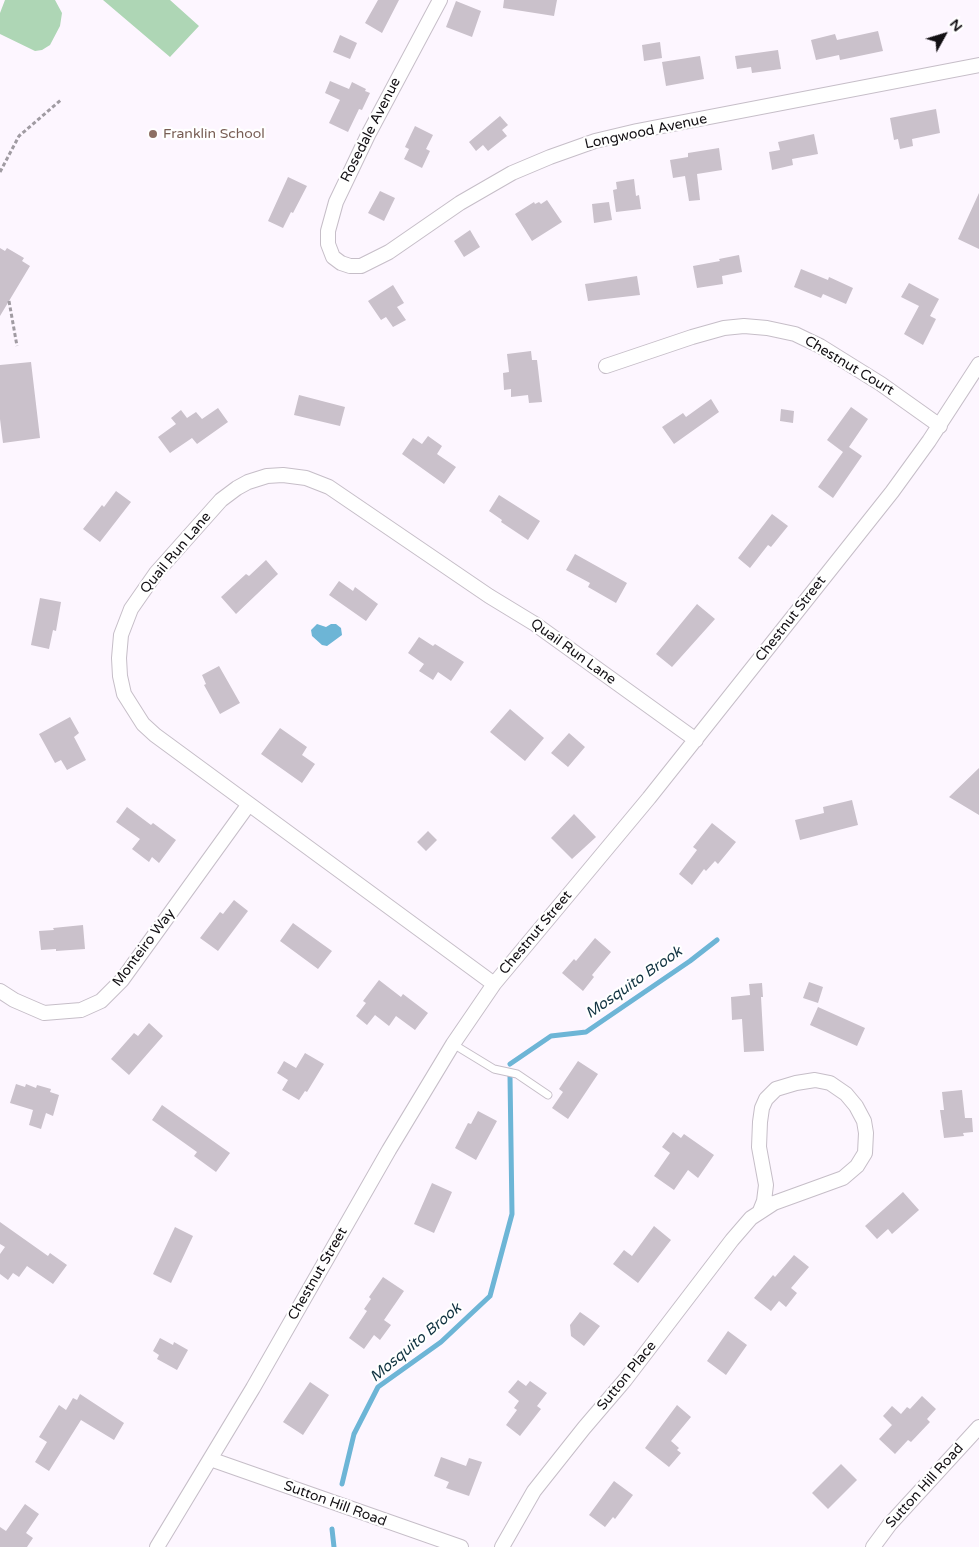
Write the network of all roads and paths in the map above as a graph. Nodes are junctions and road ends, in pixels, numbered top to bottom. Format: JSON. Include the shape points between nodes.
{"nodes":[{"id":1,"x":440,"y":0,"type":"edge"},
{"id":2,"x":979,"y":65,"type":"edge"},
{"id":3,"x":62,"y":99,"type":"dead end"},
{"id":4,"x":0,"y":172,"type":"edge"},
{"id":5,"x":341,"y":263,"type":"joint"},
{"id":6,"x":9,"y":301,"type":"dead end"},
{"id":7,"x":18,"y":346,"type":"dead end"},
{"id":8,"x":979,"y":364,"type":"edge"},
{"id":9,"x":606,"y":366,"type":"dead end"},
{"id":10,"x":940,"y":426,"type":"junction"},
{"id":11,"x":696,"y":740,"type":"junction"},
{"id":12,"x":249,"y":804,"type":"junction"},
{"id":13,"x":494,"y":984,"type":"junction"},
{"id":14,"x":0,"y":990,"type":"edge"},
{"id":15,"x":453,"y":1044,"type":"junction"},
{"id":16,"x":548,"y":1095,"type":"dead end"},
{"id":17,"x":760,"y":1211,"type":"junction"},
{"id":18,"x":979,"y":1427,"type":"edge"},
{"id":19,"x":210,"y":1459,"type":"junction"},
{"id":20,"x":156,"y":1547,"type":"edge"},
{"id":21,"x":461,"y":1547,"type":"edge"},
{"id":22,"x":502,"y":1547,"type":"edge"},
{"id":23,"x":872,"y":1547,"type":"edge"}],
"edges":[{"from":1,"to":5,"type":"street","name":"Rosedale Avenue","via":[[336,202],[328,244],[333,257]]},
{"from":2,"to":5,"type":"street","name":"Longwood Avenue","via":[[595,141],[495,182],[370,262],[361,266]]},
{"from":3,"to":4,"type":"path","via":[[19,136]]},
{"from":6,"to":7,"type":"path"},
{"from":8,"to":10,"type":"street","name":"Chestnut Street"},
{"from":9,"to":10,"type":"street","name":"Chestnut Court","via":[[724,328],[768,328],[795,334],[820,346]]},
{"from":10,"to":11,"type":"street","name":"Chestnut Street"},
{"from":11,"to":12,"type":"street","name":"Quail Run Lane","via":[[535,624],[329,487],[306,478],[267,476],[248,482],[221,500],[156,573],[132,609],[121,634],[118,658],[124,694],[143,724]]},
{"from":11,"to":13,"type":"street","name":"Chestnut Street"},
{"from":12,"to":13,"type":"street","name":"Quail Run Lane"},
{"from":12,"to":14,"type":"street","name":"Monteiro Way","via":[[122,980],[100,1001],[81,1010],[44,1013]]},
{"from":13,"to":15,"type":"street","name":"Chestnut Street"},
{"from":15,"to":16,"type":"lane","via":[[494,1068],[517,1074]]},
{"from":15,"to":19,"type":"street","name":"Chestnut Street"},
{"from":17,"to":17,"type":"street","name":"Sutton Place","via":[[788,1196],[843,1178],[865,1153],[864,1121],[846,1094],[830,1083],[815,1080],[796,1082],[776,1089],[766,1099],[760,1122],[759,1147],[766,1185]]},
{"from":17,"to":22,"type":"street","name":"Sutton Place","via":[[732,1240],[625,1380],[534,1491]]},
{"from":18,"to":23,"type":"street","name":"Sutton Hill Road"},
{"from":19,"to":20,"type":"street","name":"Chestnut Street"},
{"from":19,"to":21,"type":"street","name":"Sutton Hill Road"}]}
